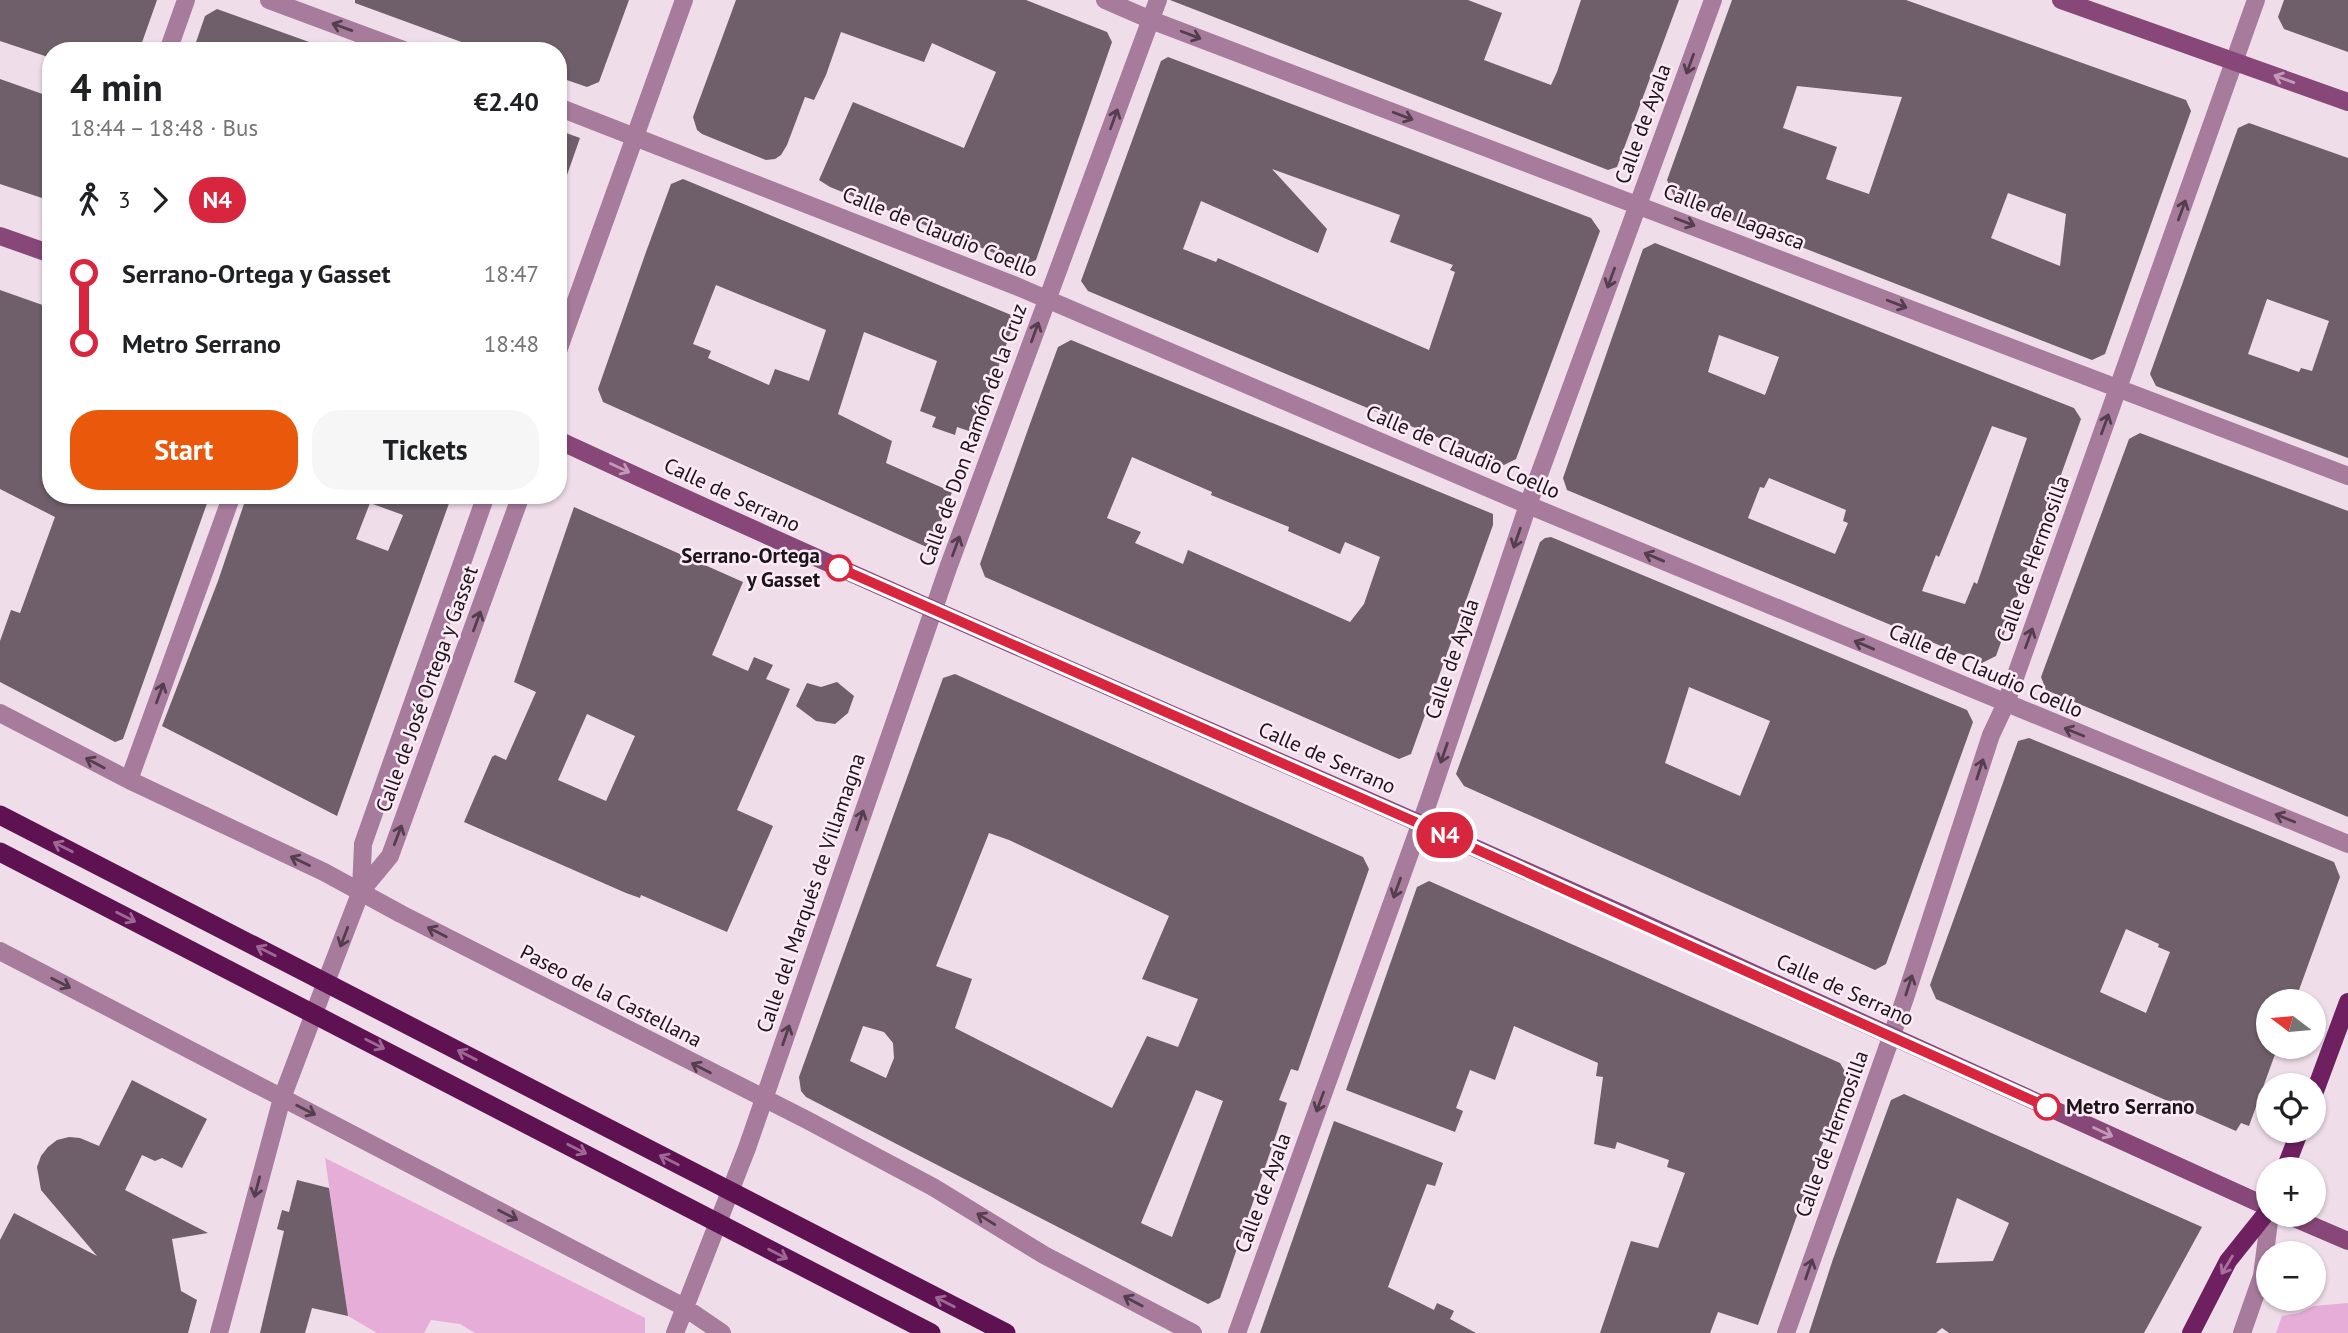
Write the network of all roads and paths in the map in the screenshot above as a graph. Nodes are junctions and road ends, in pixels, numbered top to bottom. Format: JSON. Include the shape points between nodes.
{"nodes":[{"id":1,"x":186,"y":0,"type":"edge"},
{"id":2,"x":269,"y":0,"type":"edge"},
{"id":3,"x":684,"y":0,"type":"edge"},
{"id":4,"x":1105,"y":0,"type":"edge"},
{"id":5,"x":1158,"y":0,"type":"edge"},
{"id":6,"x":1713,"y":0,"type":"edge"},
{"id":7,"x":2062,"y":0,"type":"edge"},
{"id":8,"x":2256,"y":0,"type":"edge"},
{"id":9,"x":1151,"y":20,"type":"junction"},
{"id":10,"x":171,"y":42,"type":"edge"},
{"id":11,"x":382,"y":42,"type":"edge"},
{"id":12,"x":2235,"y":62,"type":"junction"},
{"id":13,"x":2348,"y":102,"type":"edge"},
{"id":14,"x":567,"y":110,"type":"edge"},
{"id":15,"x":636,"y":135,"type":"junction"},
{"id":16,"x":1638,"y":204,"type":"junction"},
{"id":17,"x":0,"y":236,"type":"edge"},
{"id":18,"x":42,"y":251,"type":"edge"},
{"id":19,"x":1047,"y":300,"type":"junction"},
{"id":20,"x":567,"y":326,"type":"edge"},
{"id":21,"x":2118,"y":389,"type":"junction"},
{"id":22,"x":567,"y":444,"type":"edge"},
{"id":23,"x":2348,"y":476,"type":"edge"},
{"id":24,"x":229,"y":504,"type":"edge"},
{"id":25,"x":483,"y":504,"type":"edge"},
{"id":26,"x":518,"y":504,"type":"edge"},
{"id":27,"x":1528,"y":505,"type":"junction"},
{"id":28,"x":933,"y":610,"type":"junction"},
{"id":29,"x":2006,"y":703,"type":"junction"},
{"id":30,"x":0,"y":713,"type":"edge"},
{"id":31,"x":129,"y":780,"type":"junction"},
{"id":32,"x":0,"y":815,"type":"edge"},
{"id":33,"x":1420,"y":824,"type":"junction"},
{"id":34,"x":2348,"y":844,"type":"edge"},
{"id":35,"x":0,"y":852,"type":"edge"},
{"id":36,"x":361,"y":891,"type":"junction"},
{"id":37,"x":0,"y":951,"type":"edge"},
{"id":38,"x":326,"y":982,"type":"junction"},
{"id":39,"x":2348,"y":1002,"type":"edge"},
{"id":40,"x":314,"y":1013,"type":"junction"},
{"id":41,"x":1891,"y":1036,"type":"junction"},
{"id":42,"x":2322,"y":1073,"type":"edge"},
{"id":43,"x":282,"y":1098,"type":"junction"},
{"id":44,"x":762,"y":1099,"type":"junction"},
{"id":45,"x":730,"y":1191,"type":"junction"},
{"id":46,"x":2256,"y":1205,"type":"edge"},
{"id":47,"x":718,"y":1222,"type":"junction"},
{"id":48,"x":2256,"y":1227,"type":"edge"},
{"id":49,"x":2267,"y":1227,"type":"edge"},
{"id":50,"x":2315,"y":1227,"type":"edge"},
{"id":51,"x":2348,"y":1241,"type":"edge"},
{"id":52,"x":684,"y":1307,"type":"junction"},
{"id":53,"x":219,"y":1333,"type":"edge"},
{"id":54,"x":675,"y":1333,"type":"edge"},
{"id":55,"x":722,"y":1333,"type":"edge"},
{"id":56,"x":931,"y":1333,"type":"edge"},
{"id":57,"x":1006,"y":1333,"type":"edge"},
{"id":58,"x":1193,"y":1333,"type":"edge"},
{"id":59,"x":1237,"y":1333,"type":"edge"},
{"id":60,"x":1786,"y":1333,"type":"edge"},
{"id":61,"x":2192,"y":1333,"type":"edge"},
{"id":62,"x":2242,"y":1333,"type":"edge"}],
"edges":[{"from":1,"to":10,"type":"street"},
{"from":11,"to":2,"type":"street","one_way":true},
{"from":3,"to":15,"type":"street"},
{"from":4,"to":9,"type":"street","name":"Calle de Lagasca"},
{"from":5,"to":9,"type":"street","name":"Calle de Don Ramón de la Cruz"},
{"from":6,"to":16,"type":"street","name":"Calle de Ayala","one_way":true},
{"from":7,"to":12,"type":"main road"},
{"from":8,"to":12,"type":"street","name":"Calle de Hermosilla"},
{"from":9,"to":16,"type":"street","name":"Calle de Lagasca","one_way":true},
{"from":19,"to":9,"type":"street","name":"Calle de Don Ramón de la Cruz","one_way":true},
{"from":13,"to":12,"type":"main road","one_way":true},
{"from":21,"to":12,"type":"street","name":"Calle de Hermosilla","one_way":true},
{"from":14,"to":15,"type":"street","name":"Calle de Claudio Coello"},
{"from":15,"to":19,"type":"street","name":"Calle de Claudio Coello"},
{"from":15,"to":20,"type":"street"},
{"from":16,"to":21,"type":"street","name":"Calle de Lagasca","one_way":true},
{"from":16,"to":27,"type":"street","name":"Calle de Ayala","one_way":true},
{"from":17,"to":18,"type":"main road"},
{"from":19,"to":27,"type":"street","name":"Calle de Claudio Coello"},
{"from":28,"to":19,"type":"street","name":"Calle de Don Ramón de la Cruz","one_way":true},
{"from":21,"to":23,"type":"street","name":"Calle de Lagasca"},
{"from":29,"to":21,"type":"street","name":"Calle de Hermosilla","one_way":true},
{"from":22,"to":28,"type":"main road","name":"Calle de Serrano","one_way":true},
{"from":31,"to":24,"type":"street","one_way":true},
{"from":25,"to":36,"type":"street","name":"Calle de José Ortega y Gasset","via":[[363,844]]},
{"from":36,"to":26,"type":"street","name":"Calle de José Ortega y Gasset","one_way":true,"via":[[390,856]]},
{"from":29,"to":27,"type":"street","name":"Calle de Claudio Coello","one_way":true},
{"from":27,"to":33,"type":"street","name":"Calle de Ayala","one_way":true},
{"from":28,"to":33,"type":"main road","name":"Calle de Serrano"},
{"from":44,"to":28,"type":"street","name":"Calle del Marqués de Villamagna","one_way":true},
{"from":34,"to":29,"type":"street","name":"Calle de Claudio Coello","one_way":true},
{"from":41,"to":29,"type":"street","name":"Calle de Hermosilla","one_way":true,"via":[[1991,735]]},
{"from":31,"to":30,"type":"street","name":"Paseo de la Castellana","one_way":true},
{"from":36,"to":31,"type":"street","name":"Paseo de la Castellana","one_way":true},
{"from":38,"to":32,"type":"highway","one_way":true},
{"from":33,"to":41,"type":"main road","name":"Calle de Serrano"},
{"from":33,"to":59,"type":"street","name":"Calle de Ayala","one_way":true},
{"from":35,"to":40,"type":"highway","one_way":true},
{"from":36,"to":38,"type":"street","name":"Calle de José Ortega y Gasset","one_way":true},
{"from":44,"to":36,"type":"street","name":"Paseo de la Castellana","one_way":true},
{"from":37,"to":43,"type":"street","one_way":true},
{"from":38,"to":40,"type":"street","name":"Calle de José Ortega y Gasset"},
{"from":45,"to":38,"type":"highway","one_way":true},
{"from":39,"to":42,"type":"main road"},
{"from":40,"to":43,"type":"street","name":"Calle de José Ortega y Gasset"},
{"from":40,"to":47,"type":"highway","one_way":true},
{"from":41,"to":46,"type":"main road","name":"Calle de Serrano","one_way":true},
{"from":60,"to":41,"type":"street","name":"Calle de Hermosilla","one_way":true},
{"from":43,"to":52,"type":"street","one_way":true},
{"from":43,"to":53,"type":"street","name":"Calle de José Ortega y Gasset","one_way":true},
{"from":44,"to":45,"type":"street","name":"Calle del Marqués de Villamagna"},
{"from":58,"to":44,"type":"street","name":"Paseo de la Castellana","one_way":true,"via":[[1044,1255],[933,1187]]},
{"from":45,"to":47,"type":"street","name":"Calle del Marqués de Villamagna"},
{"from":57,"to":45,"type":"highway","one_way":true},
{"from":47,"to":52,"type":"street","name":"Calle del Marqués de Villamagna"},
{"from":47,"to":56,"type":"highway","one_way":true},
{"from":48,"to":61,"type":"main road","one_way":true,"via":[[2228,1261]]},
{"from":49,"to":62,"type":"street","via":[[2262,1276]]},
{"from":50,"to":51,"type":"main road"},
{"from":52,"to":54,"type":"street","name":"Calle del Marqués de Villamagna"},
{"from":52,"to":55,"type":"street"}]}
